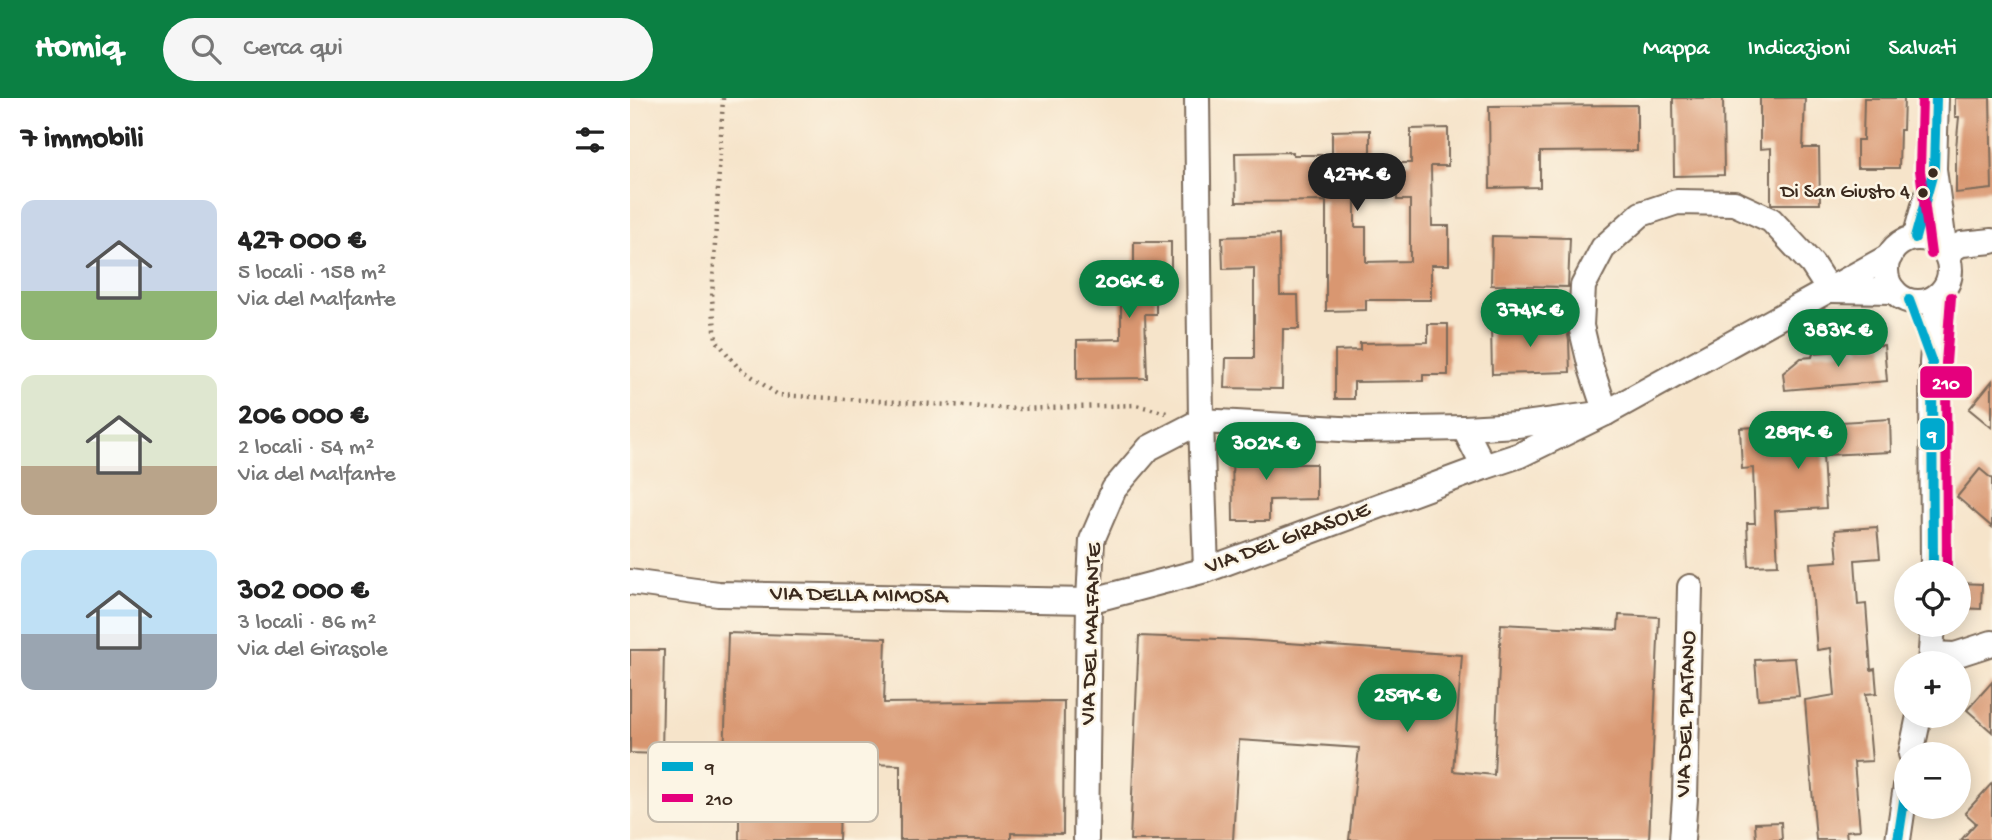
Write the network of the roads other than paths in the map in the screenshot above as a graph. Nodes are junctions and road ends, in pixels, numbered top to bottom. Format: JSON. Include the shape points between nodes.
{"nodes":[{"id":1,"x":1197,"y":98,"type":"edge"},
{"id":2,"x":1936,"y":98,"type":"edge"},
{"id":3,"x":1934,"y":169,"type":"junction"},
{"id":4,"x":1915,"y":238,"type":"junction"},
{"id":5,"x":1992,"y":241,"type":"edge"},
{"id":6,"x":1945,"y":252,"type":"junction"},
{"id":7,"x":1890,"y":256,"type":"junction"},
{"id":8,"x":1829,"y":290,"type":"junction"},
{"id":9,"x":1902,"y":296,"type":"junction"},
{"id":10,"x":1937,"y":296,"type":"junction"},
{"id":11,"x":1932,"y":363,"type":"junction"},
{"id":12,"x":1606,"y":413,"type":"junction"},
{"id":13,"x":1201,"y":421,"type":"junction"},
{"id":14,"x":1464,"y":428,"type":"junction"},
{"id":15,"x":1484,"y":467,"type":"junction"},
{"id":16,"x":1933,"y":560,"type":"edge"},
{"id":17,"x":1206,"y":570,"type":"junction"},
{"id":18,"x":630,"y":582,"type":"edge"},
{"id":19,"x":1690,"y":587,"type":"dead end"},
{"id":20,"x":1089,"y":601,"type":"junction"},
{"id":21,"x":1992,"y":643,"type":"edge"},
{"id":22,"x":1967,"y":651,"type":"edge"},
{"id":23,"x":1086,"y":840,"type":"edge"},
{"id":24,"x":1682,"y":840,"type":"edge"}],
"edges":[{"from":1,"to":13,"type":"street"},
{"from":2,"to":3,"type":"street"},
{"from":3,"to":4,"type":"street"},
{"from":3,"to":6,"type":"street"},
{"from":4,"to":6,"type":"street","via":[[1933,241]]},
{"from":4,"to":7,"type":"street","via":[[1901,243]]},
{"from":5,"to":6,"type":"street","via":[[1962,244]]},
{"from":6,"to":10,"type":"street","via":[[1950,275]]},
{"from":7,"to":8,"type":"street","name":"VIA DEL GIRASOLE"},
{"from":7,"to":9,"type":"street","via":[[1887,275]]},
{"from":8,"to":9,"type":"street","name":"VIA DEL GIRASOLE"},
{"from":8,"to":12,"type":"street","name":"VIA DEL GIRASOLE"},
{"from":8,"to":12,"type":"street","via":[[1771,220],[1734,203],[1677,202],[1641,214],[1603,248],[1583,286],[1581,326]]},
{"from":9,"to":10,"type":"street","via":[[1926,301]]},
{"from":9,"to":11,"type":"street"},
{"from":10,"to":11,"type":"street"},
{"from":11,"to":16,"type":"street"},
{"from":12,"to":14,"type":"street","name":"VIA DEL GIRASOLE"},
{"from":12,"to":15,"type":"street","name":"VIA DEL GIRASOLE","via":[[1520,455]]},
{"from":13,"to":14,"type":"street","name":"VIA DEL GIRASOLE","via":[[1358,430]]},
{"from":13,"to":17,"type":"street"},
{"from":13,"to":20,"type":"street","name":"VIA DEL MALFANTE","via":[[1149,448],[1114,488],[1092,541]]},
{"from":14,"to":15,"type":"street"},
{"from":15,"to":17,"type":"street","name":"VIA DEL GIRASOLE"},
{"from":17,"to":20,"type":"street","name":"VIA DEL GIRASOLE"},
{"from":18,"to":20,"type":"street","name":"VIA DELLA MIMOSA","via":[[718,594]]},
{"from":19,"to":24,"type":"street","name":"VIA DEL PLATANO"},
{"from":20,"to":23,"type":"street","name":"VIA DEL MALFANTE"},
{"from":21,"to":22,"type":"street"}]}
